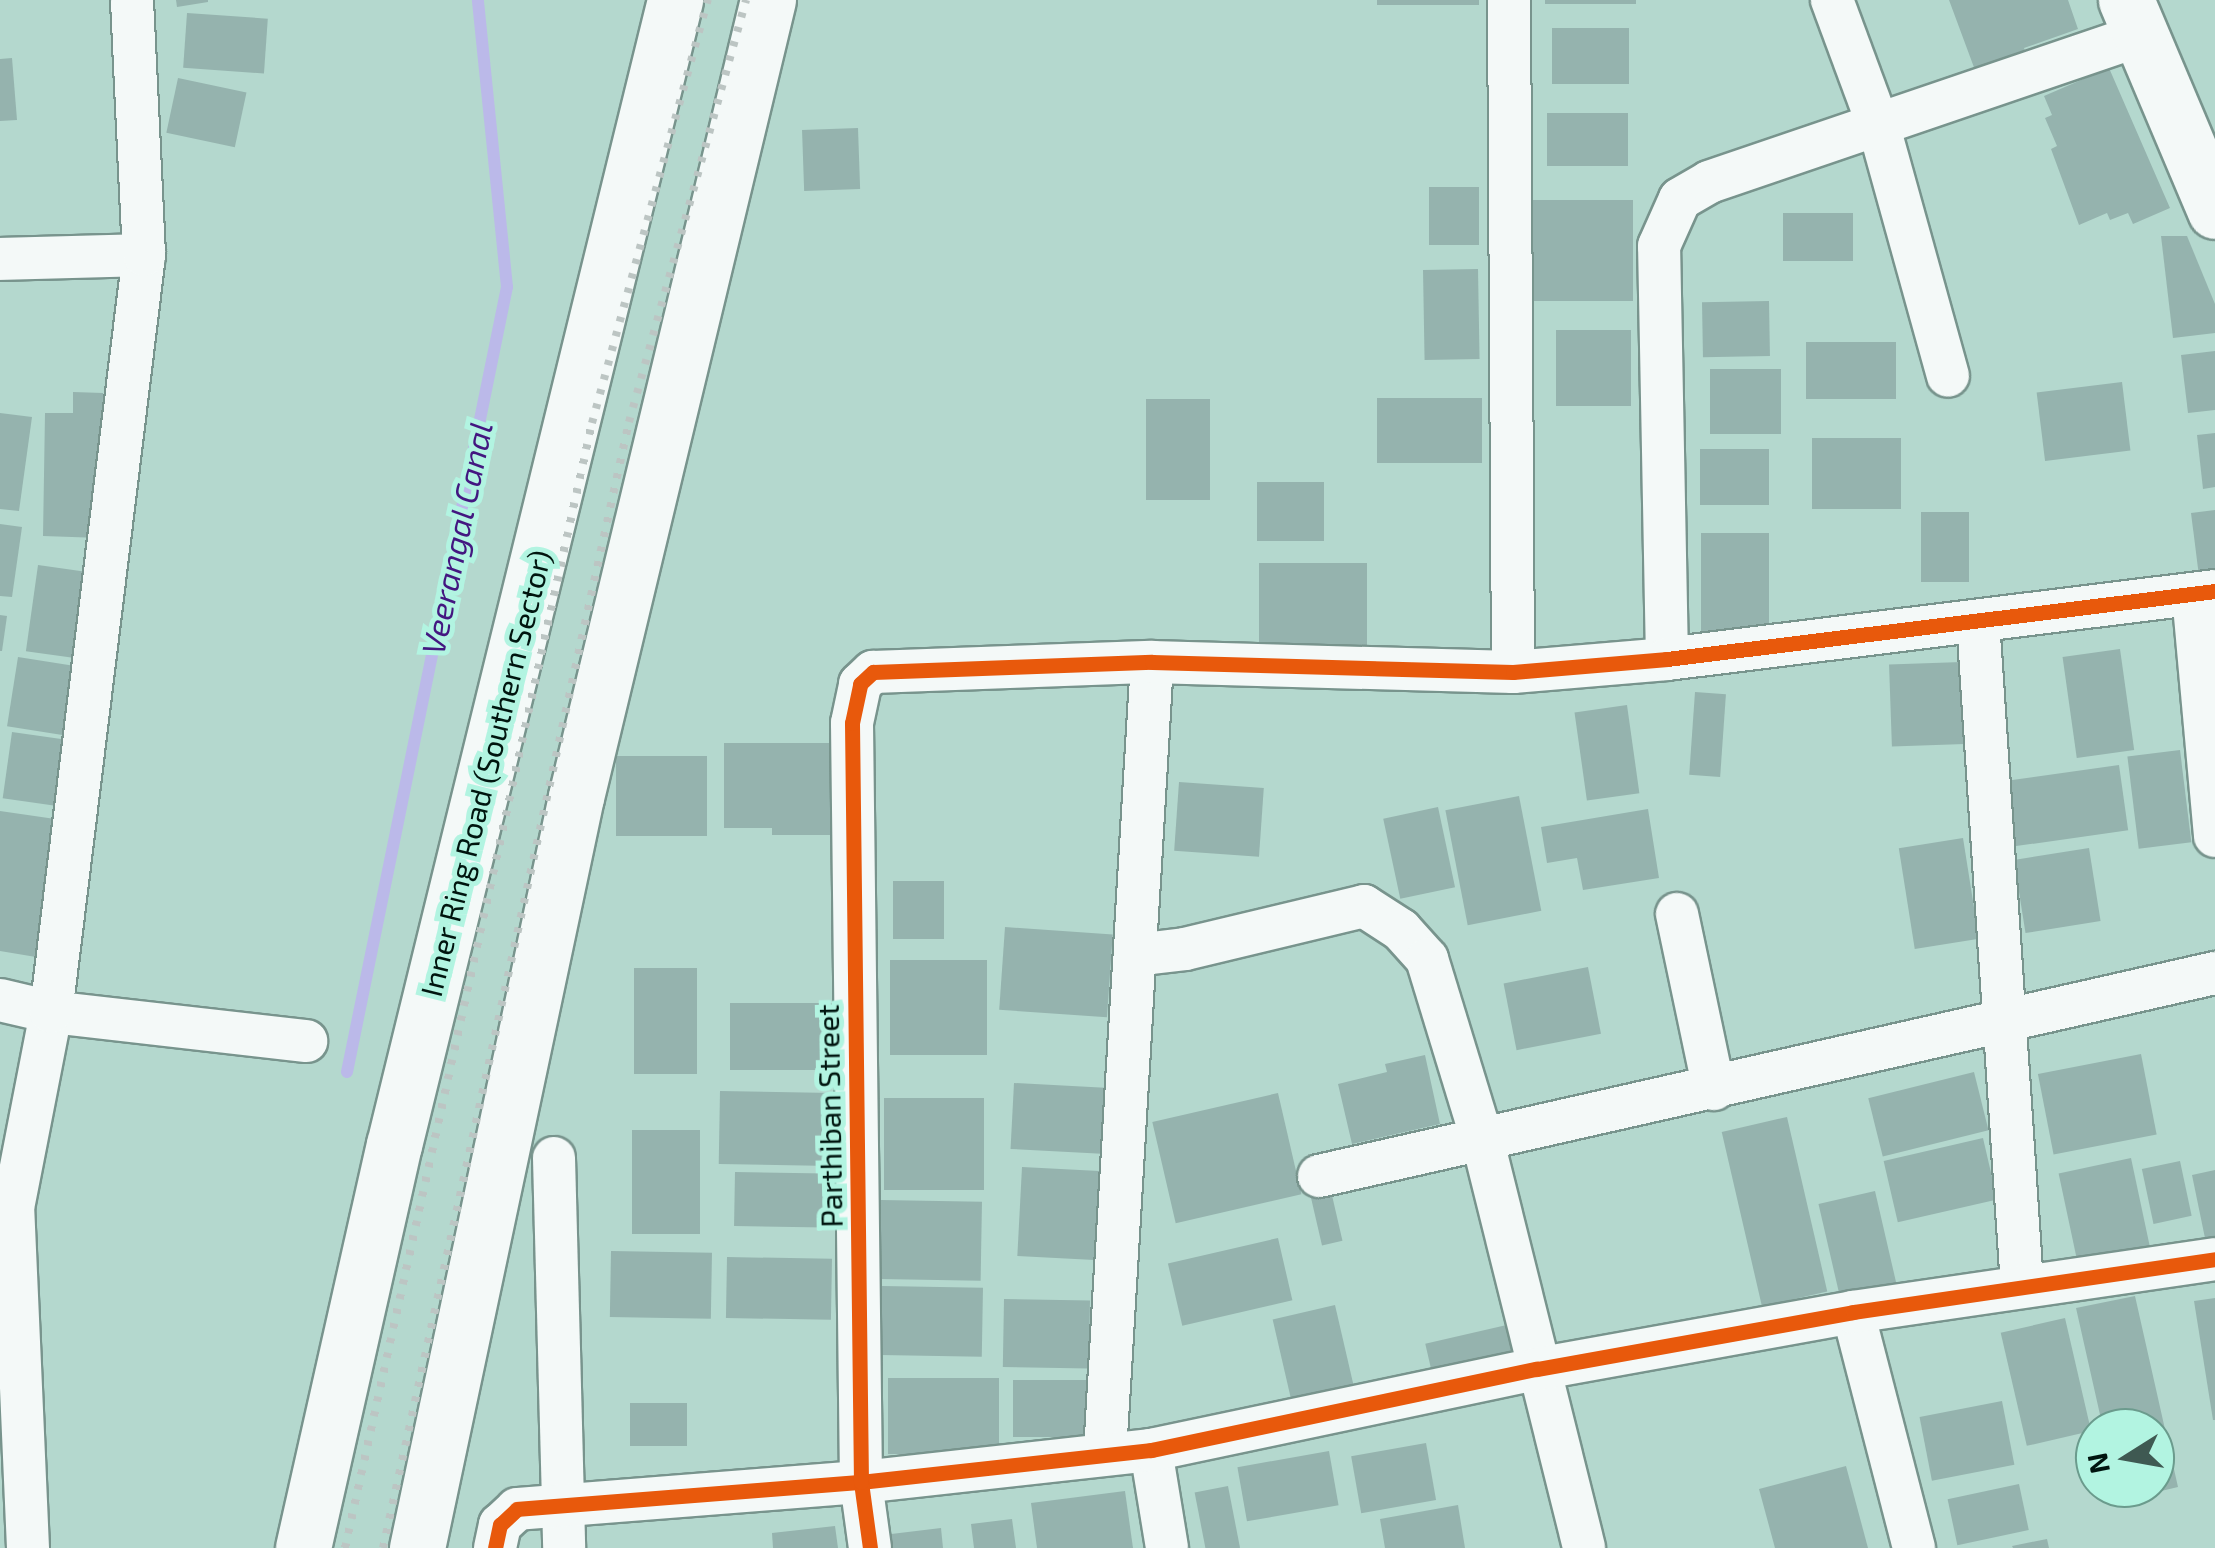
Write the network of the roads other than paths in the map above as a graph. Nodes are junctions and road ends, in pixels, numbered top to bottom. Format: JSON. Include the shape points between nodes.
{"nodes":[{"id":1,"x":132,"y":0,"type":"edge"},
{"id":2,"x":675,"y":0,"type":"edge"},
{"id":3,"x":768,"y":0,"type":"edge"},
{"id":4,"x":1509,"y":0,"type":"edge"},
{"id":5,"x":1832,"y":0,"type":"edge"},
{"id":6,"x":2132,"y":18,"type":"edge"},
{"id":7,"x":1879,"y":126,"type":"junction"},
{"id":8,"x":2215,"y":211,"type":"edge"},
{"id":9,"x":144,"y":255,"type":"junction"},
{"id":10,"x":0,"y":259,"type":"edge"},
{"id":11,"x":1948,"y":376,"type":"dead end"},
{"id":12,"x":2204,"y":592,"type":"edge"},
{"id":13,"x":1978,"y":621,"type":"junction"},
{"id":14,"x":1667,"y":659,"type":"junction"},
{"id":15,"x":1152,"y":662,"type":"junction"},
{"id":16,"x":1513,"y":672,"type":"junction"},
{"id":17,"x":2215,"y":836,"type":"edge"},
{"id":18,"x":1677,"y":914,"type":"dead end"},
{"id":19,"x":1134,"y":955,"type":"junction"},
{"id":20,"x":2215,"y":974,"type":"edge"},
{"id":21,"x":0,"y":1000,"type":"edge"},
{"id":22,"x":52,"y":1012,"type":"junction"},
{"id":23,"x":2002,"y":1022,"type":"junction"},
{"id":24,"x":306,"y":1041,"type":"dead end"},
{"id":25,"x":1714,"y":1089,"type":"junction"},
{"id":26,"x":1483,"y":1142,"type":"junction"},
{"id":27,"x":554,"y":1158,"type":"dead end"},
{"id":28,"x":1319,"y":1176,"type":"dead end"},
{"id":29,"x":7,"y":1208,"type":"edge"},
{"id":30,"x":2215,"y":1260,"type":"edge"},
{"id":31,"x":2022,"y":1286,"type":"junction"},
{"id":32,"x":1853,"y":1312,"type":"junction"},
{"id":33,"x":1537,"y":1369,"type":"junction"},
{"id":34,"x":1151,"y":1450,"type":"junction"},
{"id":35,"x":1105,"y":1453,"type":"junction"},
{"id":36,"x":862,"y":1482,"type":"junction"},
{"id":37,"x":571,"y":1520,"type":"edge"},
{"id":38,"x":19,"y":1539,"type":"edge"},
{"id":39,"x":302,"y":1548,"type":"edge"},
{"id":40,"x":417,"y":1548,"type":"edge"},
{"id":41,"x":495,"y":1548,"type":"edge"},
{"id":42,"x":870,"y":1548,"type":"edge"},
{"id":43,"x":1167,"y":1548,"type":"edge"},
{"id":44,"x":1583,"y":1548,"type":"edge"},
{"id":45,"x":1914,"y":1548,"type":"edge"}],
"edges":[{"from":1,"to":9,"type":"street"},
{"from":2,"to":39,"type":"main road","name":"Inner Ring Road (Southern Sector)"},
{"from":3,"to":40,"type":"main road","via":[[576,797]]},
{"from":4,"to":16,"type":"street"},
{"from":5,"to":7,"type":"street"},
{"from":6,"to":7,"type":"street"},
{"from":6,"to":8,"type":"main road"},
{"from":7,"to":11,"type":"street"},
{"from":7,"to":14,"type":"street","via":[[1709,182],[1680,199],[1660,246]]},
{"from":9,"to":10,"type":"street"},
{"from":9,"to":22,"type":"street"},
{"from":12,"to":13,"type":"street"},
{"from":12,"to":17,"type":"street"},
{"from":13,"to":14,"type":"street"},
{"from":13,"to":23,"type":"street"},
{"from":14,"to":16,"type":"street"},
{"from":15,"to":16,"type":"street"},
{"from":15,"to":19,"type":"street"},
{"from":15,"to":36,"type":"street","name":"Parthiban Street","via":[[893,668],[873,672],[860,684],[852,723]]},
{"from":18,"to":25,"type":"street"},
{"from":19,"to":26,"type":"street","via":[[1185,950],[1364,906],[1401,930],[1427,960]]},
{"from":19,"to":35,"type":"street"},
{"from":20,"to":23,"type":"street"},
{"from":21,"to":22,"type":"street"},
{"from":22,"to":24,"type":"street"},
{"from":22,"to":29,"type":"street"},
{"from":23,"to":25,"type":"street"},
{"from":23,"to":31,"type":"street"},
{"from":25,"to":26,"type":"street"},
{"from":26,"to":28,"type":"street"},
{"from":26,"to":33,"type":"street"},
{"from":27,"to":37,"type":"street","via":[[559,1423]]},
{"from":29,"to":38,"type":"street"},
{"from":30,"to":31,"type":"street"},
{"from":31,"to":32,"type":"street"},
{"from":32,"to":33,"type":"street"},
{"from":32,"to":45,"type":"street"},
{"from":33,"to":34,"type":"street"},
{"from":33,"to":44,"type":"street"},
{"from":34,"to":35,"type":"street"},
{"from":34,"to":43,"type":"street"},
{"from":35,"to":36,"type":"street"},
{"from":36,"to":37,"type":"street"},
{"from":36,"to":42,"type":"street","name":"Parthiban Street"},
{"from":37,"to":41,"type":"street","via":[[517,1510],[500,1525]]}]}
